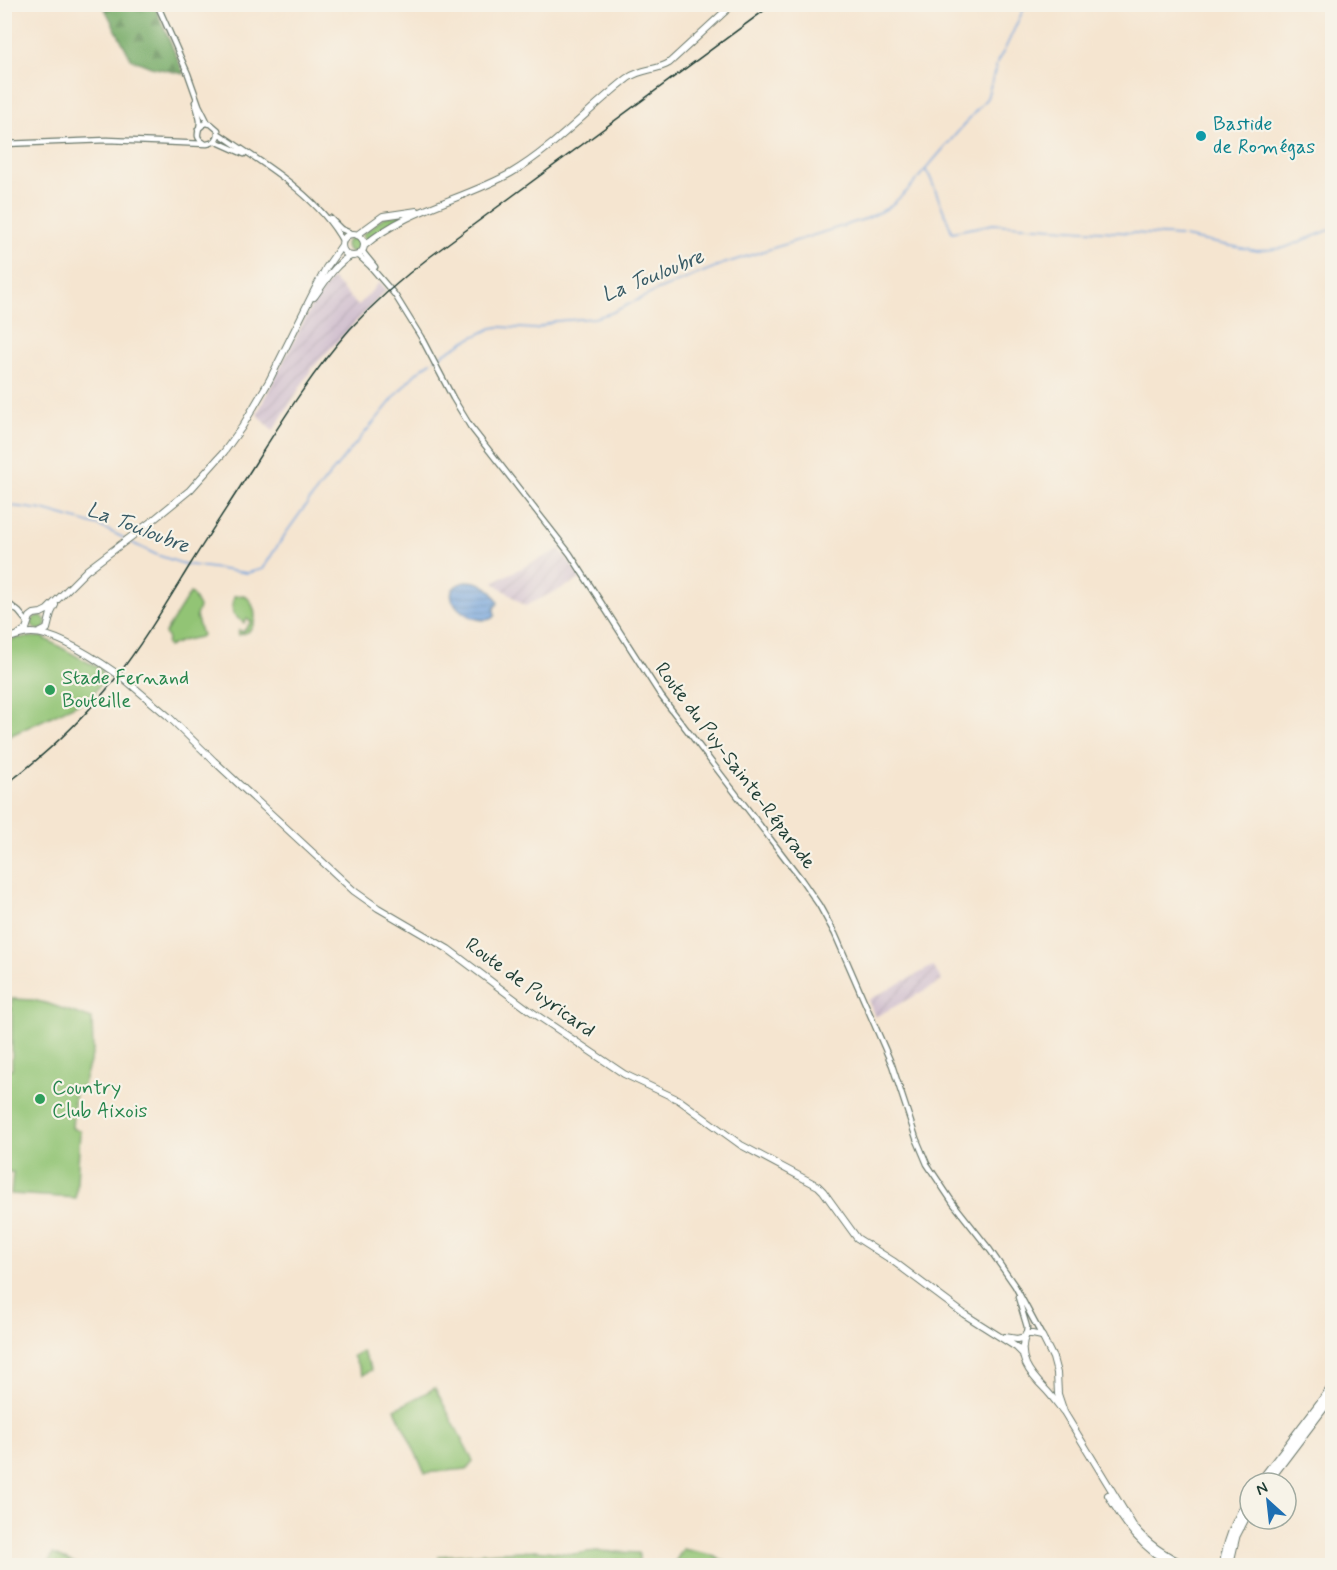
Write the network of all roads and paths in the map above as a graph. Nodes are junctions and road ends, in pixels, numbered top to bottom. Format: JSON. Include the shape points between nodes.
{"nodes":[{"id":1,"x":158,"y":4,"type":"edge"},
{"id":2,"x":733,"y":4,"type":"edge"},
{"id":3,"x":188,"y":75,"type":"junction"},
{"id":4,"x":208,"y":123,"type":"junction"},
{"id":5,"x":198,"y":132,"type":"junction"},
{"id":6,"x":218,"y":133,"type":"junction"},
{"id":7,"x":215,"y":141,"type":"junction"},
{"id":8,"x":204,"y":143,"type":"junction"},
{"id":9,"x":4,"y":144,"type":"edge"},
{"id":10,"x":183,"y":144,"type":"junction"},
{"id":11,"x":260,"y":162,"type":"junction"},
{"id":12,"x":432,"y":207,"type":"junction"},
{"id":13,"x":318,"y":209,"type":"junction"},
{"id":14,"x":355,"y":235,"type":"junction"},
{"id":15,"x":343,"y":244,"type":"junction"},
{"id":16,"x":359,"y":252,"type":"junction"},
{"id":17,"x":306,"y":307,"type":"junction"},
{"id":18,"x":60,"y":598,"type":"junction"},
{"id":19,"x":4,"y":600,"type":"edge"},
{"id":20,"x":19,"y":612,"type":"junction"},
{"id":21,"x":41,"y":613,"type":"junction"},
{"id":22,"x":34,"y":614,"type":"junction"},
{"id":23,"x":49,"y":623,"type":"junction"},
{"id":24,"x":28,"y":624,"type":"junction"},
{"id":25,"x":37,"y":633,"type":"junction"},
{"id":26,"x":18,"y":635,"type":"junction"},
{"id":27,"x":4,"y":640,"type":"edge"},
{"id":28,"x":58,"y":640,"type":"junction"},
{"id":29,"x":1015,"y":1286,"type":"junction"},
{"id":30,"x":1025,"y":1335,"type":"junction"},
{"id":31,"x":1000,"y":1336,"type":"junction"},
{"id":32,"x":1042,"y":1336,"type":"junction"},
{"id":33,"x":1022,"y":1353,"type":"junction"},
{"id":34,"x":1057,"y":1387,"type":"junction"},
{"id":35,"x":1332,"y":1387,"type":"edge"},
{"id":36,"x":1047,"y":1391,"type":"junction"},
{"id":37,"x":1332,"y":1397,"type":"edge"},
{"id":38,"x":1064,"y":1412,"type":"junction"},
{"id":39,"x":1090,"y":1456,"type":"junction"},
{"id":40,"x":1268,"y":1471,"type":"edge"},
{"id":41,"x":1276,"y":1471,"type":"edge"},
{"id":42,"x":1238,"y":1518,"type":"edge"},
{"id":43,"x":1239,"y":1531,"type":"edge"},
{"id":44,"x":1144,"y":1539,"type":"junction"},
{"id":45,"x":1174,"y":1565,"type":"edge"},
{"id":46,"x":1183,"y":1566,"type":"edge"},
{"id":47,"x":1188,"y":1566,"type":"edge"},
{"id":48,"x":1222,"y":1566,"type":"edge"},
{"id":49,"x":1229,"y":1566,"type":"edge"}],
"edges":[{"from":1,"to":3,"type":"street"},
{"from":2,"to":12,"type":"main road","via":[[669,63],[628,78],[520,168]]},
{"from":3,"to":4,"type":"street"},
{"from":3,"to":5,"type":"street","via":[[200,121]]},
{"from":4,"to":5,"type":"street","via":[[202,124]]},
{"from":4,"to":6,"type":"street"},
{"from":5,"to":8,"type":"street"},
{"from":5,"to":10,"type":"street"},
{"from":6,"to":7,"type":"street"},
{"from":6,"to":11,"type":"street"},
{"from":7,"to":8,"type":"street"},
{"from":7,"to":11,"type":"street"},
{"from":8,"to":10,"type":"street"},
{"from":9,"to":10,"type":"street","via":[[107,140]]},
{"from":11,"to":13,"type":"street"},
{"from":12,"to":14,"type":"main road","via":[[388,214]]},
{"from":12,"to":16,"type":"main road","via":[[402,221]]},
{"from":13,"to":14,"type":"street","via":[[341,229]]},
{"from":13,"to":15,"type":"street"},
{"from":14,"to":15,"type":"main road","via":[[346,237]]},
{"from":14,"to":16,"type":"main road","via":[[364,242]]},
{"from":15,"to":16,"type":"main road","via":[[344,250]]},
{"from":15,"to":17,"type":"main road"},
{"from":16,"to":17,"type":"main road","via":[[338,265]]},
{"from":16,"to":29,"type":"street","name":"Route du Puy-Sainte-Réparade","via":[[382,275],[398,299],[470,426],[570,554],[661,696],[819,905],[892,1065],[927,1164]]},
{"from":17,"to":18,"type":"main road","via":[[272,376],[224,452],[190,490],[87,570]]},
{"from":18,"to":21,"type":"main road"},
{"from":18,"to":23,"type":"main road"},
{"from":19,"to":20,"type":"street"},
{"from":20,"to":22,"type":"street"},
{"from":20,"to":24,"type":"street"},
{"from":21,"to":22,"type":"main road"},
{"from":21,"to":23,"type":"main road"},
{"from":22,"to":24,"type":"main road"},
{"from":23,"to":25,"type":"main road","via":[[44,632]]},
{"from":23,"to":28,"type":"main road","name":"Route de Puyricard"},
{"from":24,"to":25,"type":"main road"},
{"from":24,"to":26,"type":"main road"},
{"from":25,"to":26,"type":"main road"},
{"from":25,"to":28,"type":"main road","name":"Route de Puyricard"},
{"from":26,"to":27,"type":"main road"},
{"from":28,"to":31,"type":"main road","name":"Route de Puyricard","via":[[119,675],[169,717],[354,891],[448,949],[624,1074],[680,1100],[741,1145],[818,1186],[858,1238]]},
{"from":29,"to":30,"type":"street","name":"Route du Puy-Sainte-Réparade","via":[[1027,1327]]},
{"from":29,"to":32,"type":"street","name":"Route du Puy-Sainte-Réparade"},
{"from":30,"to":31,"type":"main road","via":[[1017,1339]]},
{"from":30,"to":32,"type":"main road"},
{"from":30,"to":33,"type":"main road"},
{"from":31,"to":33,"type":"main road","name":"Route de Puyricard"},
{"from":32,"to":34,"type":"main road","name":"Route de Puyricard","via":[[1053,1358]]},
{"from":33,"to":36,"type":"main road","name":"Route de Puyricard","via":[[1032,1376]]},
{"from":34,"to":36,"type":"main road","via":[[1053,1392]]},
{"from":34,"to":38,"type":"main road","name":"Route de Puyricard"},
{"from":35,"to":40,"type":"highway"},
{"from":36,"to":38,"type":"main road","name":"Route de Puyricard"},
{"from":37,"to":41,"type":"highway"},
{"from":38,"to":39,"type":"main road","name":"Route de Puyricard"},
{"from":39,"to":44,"type":"main road","name":"Route de Puyricard"},
{"from":39,"to":45,"type":"main road","name":"Route de Puyricard","via":[[1126,1525],[1145,1545]]},
{"from":42,"to":48,"type":"highway"},
{"from":43,"to":49,"type":"highway"},
{"from":44,"to":46,"type":"main road"},
{"from":44,"to":47,"type":"main road","name":"Route de Puyricard"}]}
